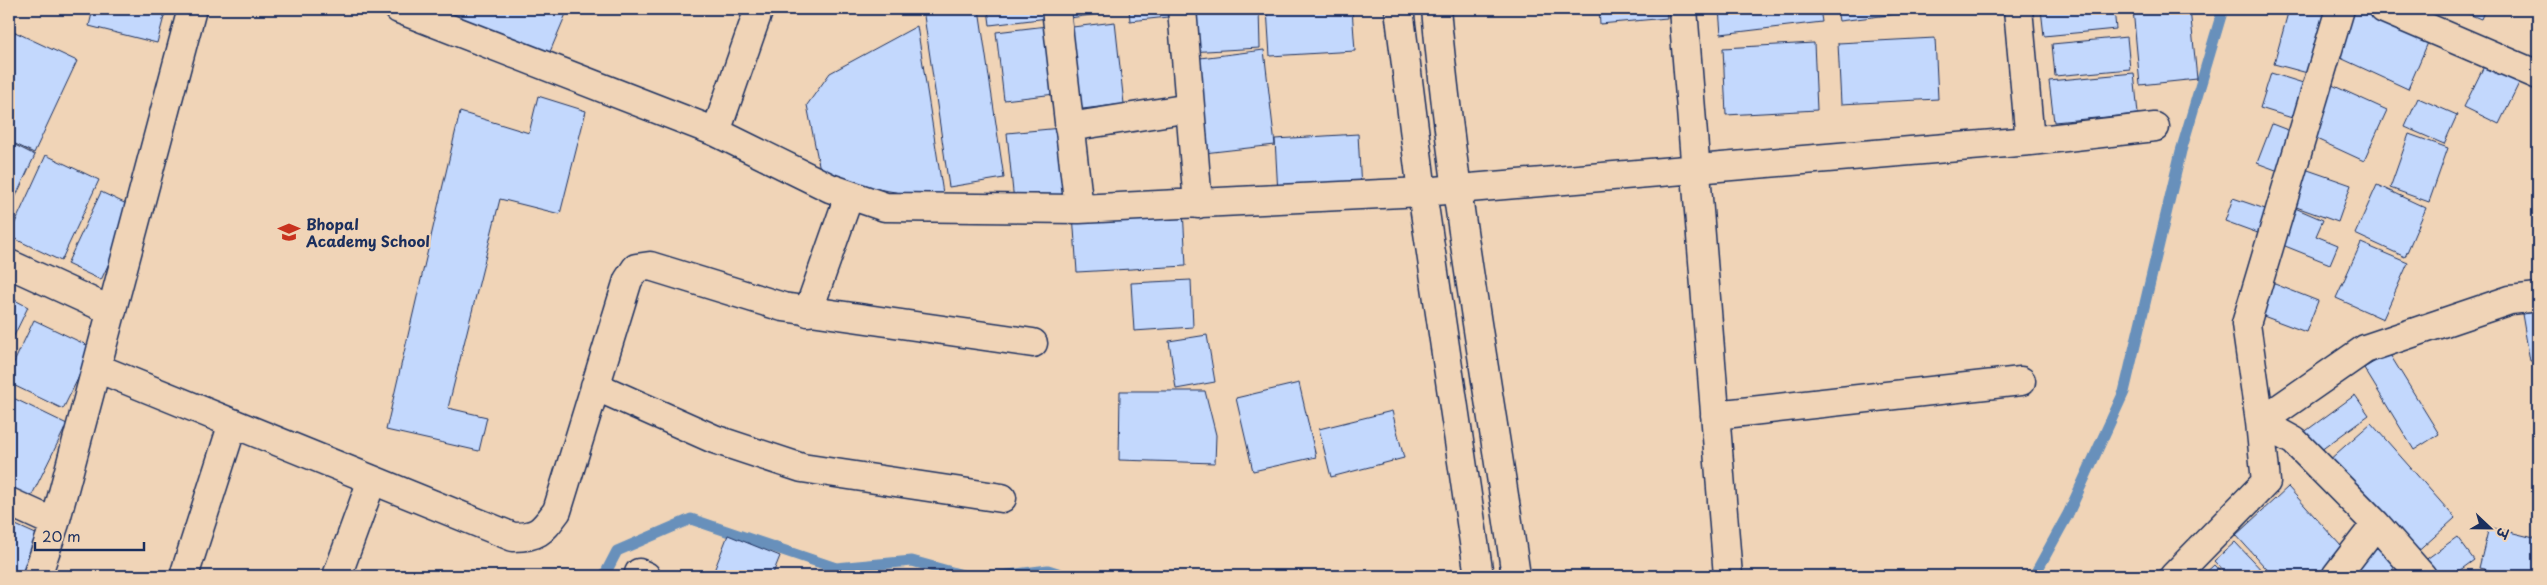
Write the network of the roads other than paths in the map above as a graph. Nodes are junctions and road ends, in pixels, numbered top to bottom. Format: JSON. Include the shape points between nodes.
{"nodes":[{"id":1,"x":192,"y":9,"type":"edge"},
{"id":2,"x":398,"y":9,"type":"edge"},
{"id":3,"x":759,"y":9,"type":"edge"},
{"id":4,"x":1056,"y":9,"type":"edge"},
{"id":5,"x":1182,"y":9,"type":"edge"},
{"id":6,"x":1399,"y":9,"type":"edge"},
{"id":7,"x":1436,"y":9,"type":"edge"},
{"id":8,"x":1683,"y":9,"type":"edge"},
{"id":9,"x":2018,"y":9,"type":"edge"},
{"id":10,"x":2340,"y":9,"type":"edge"},
{"id":11,"x":2384,"y":9,"type":"edge"},
{"id":12,"x":2538,"y":74,"type":"edge"},
{"id":13,"x":1190,"y":108,"type":"junction"},
{"id":14,"x":1070,"y":127,"type":"junction"},
{"id":15,"x":2155,"y":127,"type":"dead end"},
{"id":16,"x":716,"y":132,"type":"junction"},
{"id":17,"x":2030,"y":141,"type":"junction"},
{"id":18,"x":1696,"y":169,"type":"junction"},
{"id":19,"x":1457,"y":190,"type":"junction"},
{"id":20,"x":1422,"y":192,"type":"junction"},
{"id":21,"x":849,"y":196,"type":"junction"},
{"id":22,"x":1198,"y":204,"type":"junction"},
{"id":23,"x":1079,"y":210,"type":"junction"},
{"id":24,"x":9,"y":264,"type":"edge"},
{"id":25,"x":2538,"y":296,"type":"edge"},
{"id":26,"x":112,"y":311,"type":"junction"},
{"id":27,"x":808,"y":312,"type":"junction"},
{"id":28,"x":1033,"y":344,"type":"dead end"},
{"id":29,"x":96,"y":368,"type":"junction"},
{"id":30,"x":2021,"y":381,"type":"dead end"},
{"id":31,"x":595,"y":386,"type":"junction"},
{"id":32,"x":1715,"y":415,"type":"junction"},
{"id":33,"x":2260,"y":422,"type":"junction"},
{"id":34,"x":233,"y":423,"type":"junction"},
{"id":35,"x":372,"y":480,"type":"junction"},
{"id":36,"x":1002,"y":498,"type":"dead end"},
{"id":37,"x":9,"y":502,"type":"edge"},
{"id":38,"x":55,"y":523,"type":"junction"},
{"id":39,"x":2376,"y":524,"type":"junction"},
{"id":40,"x":37,"y":576,"type":"edge"},
{"id":41,"x":184,"y":576,"type":"edge"},
{"id":42,"x":337,"y":576,"type":"edge"},
{"id":43,"x":1479,"y":576,"type":"edge"},
{"id":44,"x":1516,"y":576,"type":"edge"},
{"id":45,"x":1728,"y":576,"type":"edge"},
{"id":46,"x":2174,"y":576,"type":"edge"},
{"id":47,"x":2336,"y":576,"type":"edge"},
{"id":48,"x":2422,"y":576,"type":"edge"}],
"edges":[{"from":1,"to":26,"type":"street"},
{"from":2,"to":16,"type":"street"},
{"from":3,"to":16,"type":"street"},
{"from":4,"to":14,"type":"street"},
{"from":5,"to":13,"type":"street"},
{"from":6,"to":20,"type":"street"},
{"from":7,"to":19,"type":"street"},
{"from":8,"to":18,"type":"street"},
{"from":9,"to":17,"type":"street"},
{"from":10,"to":33,"type":"street","via":[[2246,324]]},
{"from":11,"to":12,"type":"street"},
{"from":13,"to":14,"type":"street"},
{"from":13,"to":22,"type":"street"},
{"from":14,"to":23,"type":"street"},
{"from":15,"to":17,"type":"street"},
{"from":16,"to":21,"type":"street"},
{"from":17,"to":18,"type":"street"},
{"from":18,"to":19,"type":"street"},
{"from":18,"to":32,"type":"street"},
{"from":19,"to":20,"type":"street"},
{"from":19,"to":44,"type":"street"},
{"from":20,"to":22,"type":"street"},
{"from":20,"to":43,"type":"street"},
{"from":21,"to":23,"type":"street","via":[[885,207]]},
{"from":21,"to":27,"type":"street"},
{"from":22,"to":23,"type":"street"},
{"from":24,"to":26,"type":"street"},
{"from":25,"to":33,"type":"street","via":[[2510,300],[2365,349]]},
{"from":26,"to":29,"type":"street"},
{"from":27,"to":28,"type":"street"},
{"from":27,"to":31,"type":"street","via":[[783,308],[650,266],[636,268],[628,280]]},
{"from":29,"to":34,"type":"street"},
{"from":29,"to":38,"type":"street"},
{"from":30,"to":32,"type":"street"},
{"from":31,"to":35,"type":"street","via":[[556,511],[542,531],[530,537],[513,537]]},
{"from":31,"to":36,"type":"street","via":[[714,439],[802,468]]},
{"from":32,"to":45,"type":"street"},
{"from":33,"to":39,"type":"street","via":[[2294,441]]},
{"from":33,"to":46,"type":"street","via":[[2266,482]]},
{"from":34,"to":35,"type":"street"},
{"from":34,"to":41,"type":"street"},
{"from":35,"to":42,"type":"street"},
{"from":37,"to":38,"type":"street"},
{"from":38,"to":40,"type":"street"},
{"from":39,"to":47,"type":"street"},
{"from":39,"to":48,"type":"street"}]}
